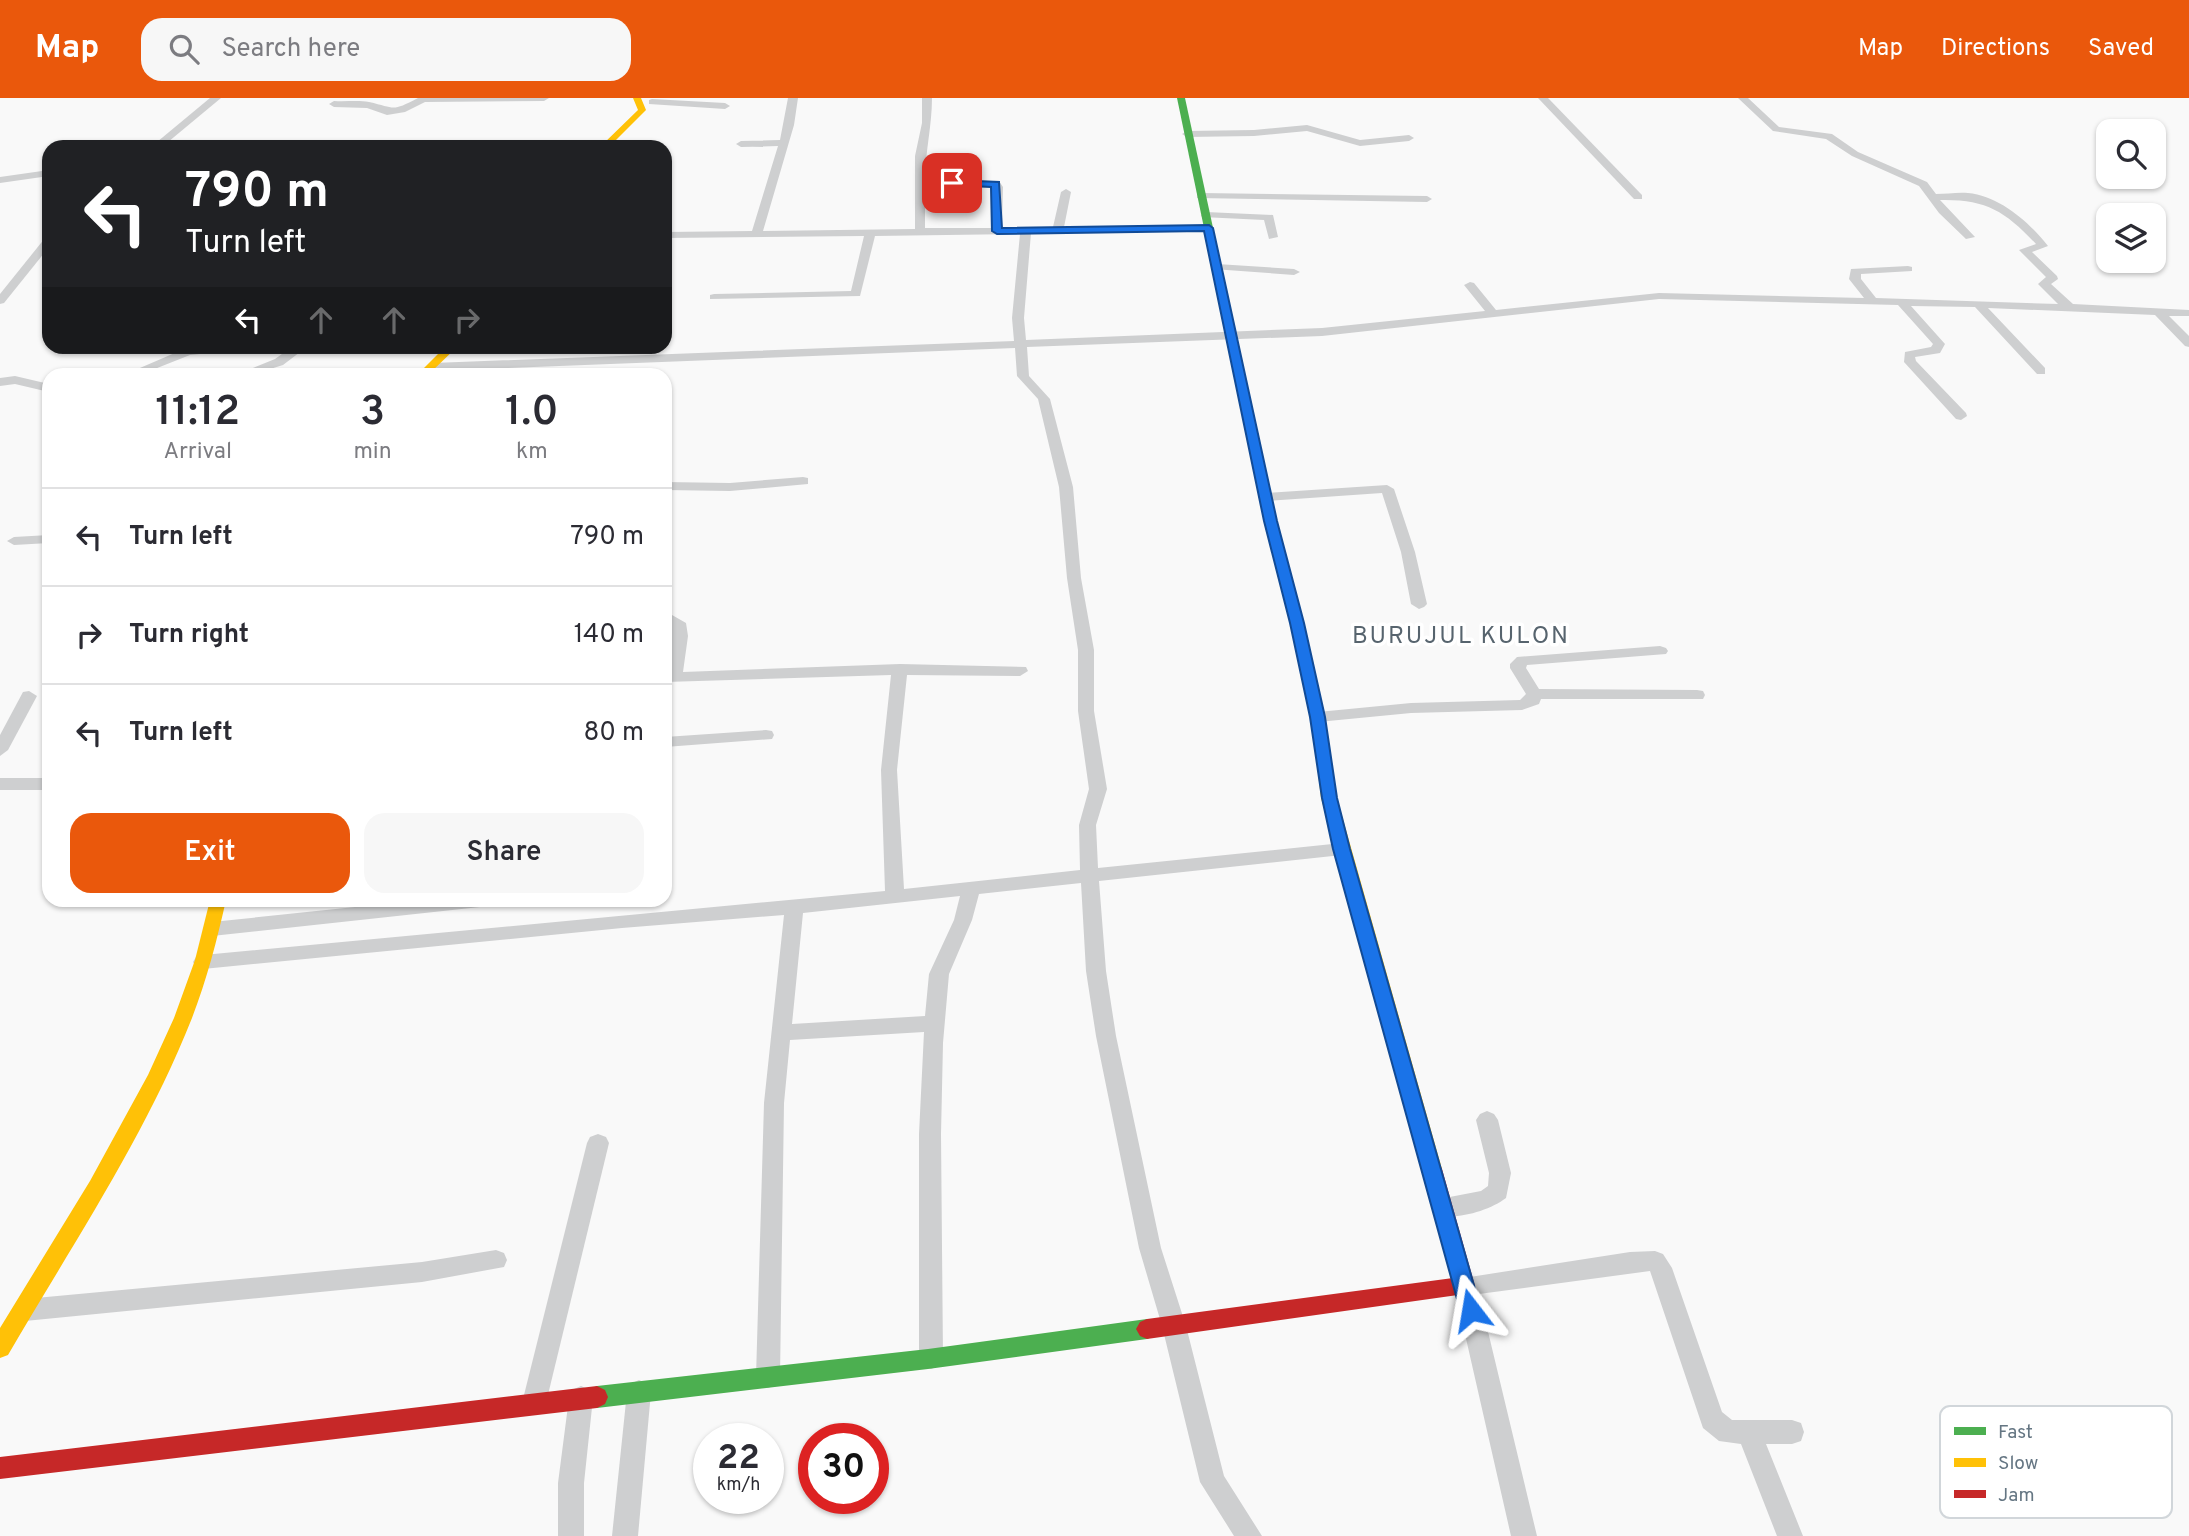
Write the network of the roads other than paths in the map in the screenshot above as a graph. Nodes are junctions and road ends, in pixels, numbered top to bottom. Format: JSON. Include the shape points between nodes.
{"nodes":[{"id":1,"x":216,"y":98,"type":"edge"},
{"id":2,"x":544,"y":98,"type":"edge"},
{"id":3,"x":793,"y":98,"type":"edge"},
{"id":4,"x":927,"y":98,"type":"edge"},
{"id":5,"x":1181,"y":98,"type":"edge"},
{"id":6,"x":1543,"y":98,"type":"edge"},
{"id":7,"x":1743,"y":98,"type":"edge"},
{"id":8,"x":647,"y":102,"type":"edge"},
{"id":9,"x":334,"y":104,"type":"dead end"},
{"id":10,"x":725,"y":106,"type":"dead end"},
{"id":11,"x":1187,"y":134,"type":"junction"},
{"id":12,"x":1409,"y":138,"type":"dead end"},
{"id":13,"x":165,"y":140,"type":"edge"},
{"id":14,"x":611,"y":140,"type":"edge"},
{"id":15,"x":740,"y":148,"type":"dead end"},
{"id":16,"x":780,"y":148,"type":"junction"},
{"id":17,"x":42,"y":174,"type":"edge"},
{"id":18,"x":0,"y":180,"type":"edge"},
{"id":19,"x":919,"y":184,"type":"junction"},
{"id":20,"x":1066,"y":192,"type":"dead end"},
{"id":21,"x":1201,"y":196,"type":"junction"},
{"id":22,"x":1638,"y":197,"type":"dead end"},
{"id":23,"x":1934,"y":198,"type":"junction"},
{"id":24,"x":1427,"y":199,"type":"dead end"},
{"id":25,"x":1207,"y":222,"type":"junction"},
{"id":26,"x":1026,"y":230,"type":"junction"},
{"id":27,"x":1058,"y":230,"type":"junction"},
{"id":28,"x":997,"y":231,"type":"junction"},
{"id":29,"x":920,"y":232,"type":"junction"},
{"id":30,"x":757,"y":233,"type":"junction"},
{"id":31,"x":870,"y":233,"type":"junction"},
{"id":32,"x":672,"y":235,"type":"edge"},
{"id":33,"x":1273,"y":237,"type":"dead end"},
{"id":34,"x":1970,"y":237,"type":"dead end"},
{"id":35,"x":42,"y":254,"type":"edge"},
{"id":36,"x":1217,"y":267,"type":"junction"},
{"id":37,"x":1908,"y":269,"type":"dead end"},
{"id":38,"x":1294,"y":272,"type":"dead end"},
{"id":39,"x":1470,"y":285,"type":"dead end"},
{"id":40,"x":714,"y":297,"type":"dead end"},
{"id":41,"x":0,"y":301,"type":"edge"},
{"id":42,"x":1873,"y":302,"type":"junction"},
{"id":43,"x":1902,"y":303,"type":"junction"},
{"id":44,"x":1979,"y":305,"type":"junction"},
{"id":45,"x":2071,"y":309,"type":"junction"},
{"id":46,"x":2159,"y":312,"type":"junction"},
{"id":47,"x":2189,"y":313,"type":"edge"},
{"id":48,"x":1493,"y":314,"type":"junction"},
{"id":49,"x":1231,"y":335,"type":"junction"},
{"id":50,"x":2189,"y":343,"type":"edge"},
{"id":51,"x":1020,"y":344,"type":"junction"},
{"id":52,"x":183,"y":354,"type":"edge"},
{"id":53,"x":290,"y":354,"type":"edge"},
{"id":54,"x":445,"y":354,"type":"edge"},
{"id":55,"x":147,"y":368,"type":"edge"},
{"id":56,"x":260,"y":368,"type":"edge"},
{"id":57,"x":431,"y":368,"type":"edge"},
{"id":58,"x":494,"y":368,"type":"edge"},
{"id":59,"x":2041,"y":371,"type":"dead end"},
{"id":60,"x":0,"y":382,"type":"edge"},
{"id":61,"x":42,"y":386,"type":"edge"},
{"id":62,"x":1961,"y":416,"type":"dead end"},
{"id":63,"x":803,"y":481,"type":"dead end"},
{"id":64,"x":672,"y":486,"type":"edge"},
{"id":65,"x":1265,"y":496,"type":"junction"},
{"id":66,"x":42,"y":539,"type":"edge"},
{"id":67,"x":14,"y":541,"type":"dead end"},
{"id":68,"x":1419,"y":604,"type":"dead end"},
{"id":69,"x":672,"y":619,"type":"edge"},
{"id":70,"x":1660,"y":651,"type":"dead end"},
{"id":71,"x":672,"y":667,"type":"edge"},
{"id":72,"x":901,"y":669,"type":"junction"},
{"id":73,"x":1020,"y":671,"type":"dead end"},
{"id":74,"x":672,"y":677,"type":"edge"},
{"id":75,"x":1534,"y":694,"type":"junction"},
{"id":76,"x":1697,"y":695,"type":"dead end"},
{"id":77,"x":29,"y":696,"type":"dead end"},
{"id":78,"x":1318,"y":717,"type":"junction"},
{"id":79,"x":766,"y":736,"type":"dead end"},
{"id":80,"x":672,"y":742,"type":"edge"},
{"id":81,"x":0,"y":750,"type":"edge"},
{"id":82,"x":42,"y":783,"type":"edge"},
{"id":83,"x":0,"y":784,"type":"edge"},
{"id":84,"x":1342,"y":849,"type":"junction"},
{"id":85,"x":1090,"y":878,"type":"junction"},
{"id":86,"x":971,"y":890,"type":"junction"},
{"id":87,"x":895,"y":898,"type":"junction"},
{"id":88,"x":217,"y":907,"type":"edge"},
{"id":89,"x":415,"y":907,"type":"edge"},
{"id":90,"x":794,"y":908,"type":"junction"},
{"id":91,"x":212,"y":929,"type":"junction"},
{"id":92,"x":203,"y":962,"type":"junction"},
{"id":93,"x":936,"y":1023,"type":"junction"},
{"id":94,"x":780,"y":1033,"type":"junction"},
{"id":95,"x":1487,"y":1120,"type":"dead end"},
{"id":96,"x":598,"y":1143,"type":"dead end"},
{"id":97,"x":1443,"y":1207,"type":"junction"},
{"id":98,"x":496,"y":1260,"type":"dead end"},
{"id":99,"x":1465,"y":1286,"type":"junction"},
{"id":100,"x":21,"y":1310,"type":"junction"},
{"id":101,"x":1174,"y":1326,"type":"junction"},
{"id":102,"x":0,"y":1348,"type":"edge"},
{"id":103,"x":931,"y":1359,"type":"junction"},
{"id":104,"x":768,"y":1377,"type":"junction"},
{"id":105,"x":639,"y":1392,"type":"junction"},
{"id":106,"x":581,"y":1398,"type":"junction"},
{"id":107,"x":534,"y":1404,"type":"junction"},
{"id":108,"x":1792,"y":1432,"type":"dead end"},
{"id":109,"x":1749,"y":1433,"type":"junction"},
{"id":110,"x":0,"y":1468,"type":"edge"},
{"id":111,"x":571,"y":1536,"type":"edge"},
{"id":112,"x":625,"y":1536,"type":"edge"},
{"id":113,"x":1249,"y":1536,"type":"edge"},
{"id":114,"x":1524,"y":1536,"type":"edge"},
{"id":115,"x":1790,"y":1536,"type":"edge"}],
"edges":[{"from":1,"to":13,"type":"street"},
{"from":2,"to":9,"type":"street","via":[[503,100],[488,108],[381,111],[368,105]]},
{"from":3,"to":16,"type":"street"},
{"from":4,"to":19,"type":"street"},
{"from":5,"to":11,"type":"main road"},
{"from":6,"to":22,"type":"street"},
{"from":7,"to":23,"type":"street","via":[[1776,129],[1831,137],[1855,154],[1920,182]]},
{"from":8,"to":10,"type":"street"},
{"from":8,"to":14,"type":"main road"},
{"from":11,"to":12,"type":"street","via":[[1310,128],[1360,143]]},
{"from":11,"to":21,"type":"main road"},
{"from":15,"to":16,"type":"street"},
{"from":16,"to":30,"type":"street"},
{"from":17,"to":18,"type":"street"},
{"from":19,"to":28,"type":"street","via":[[995,183]]},
{"from":19,"to":29,"type":"street"},
{"from":20,"to":27,"type":"street"},
{"from":21,"to":24,"type":"street"},
{"from":21,"to":25,"type":"main road"},
{"from":23,"to":34,"type":"street"},
{"from":23,"to":45,"type":"street","via":[[1977,197],[2028,228],[2043,246],[2024,250],[2052,276],[2045,284]]},
{"from":25,"to":27,"type":"street"},
{"from":25,"to":33,"type":"street","via":[[1269,217]]},
{"from":25,"to":36,"type":"main road"},
{"from":26,"to":27,"type":"street"},
{"from":26,"to":28,"type":"street"},
{"from":26,"to":51,"type":"street"},
{"from":28,"to":29,"type":"street"},
{"from":29,"to":31,"type":"street"},
{"from":30,"to":31,"type":"street"},
{"from":30,"to":32,"type":"street"},
{"from":31,"to":40,"type":"street","via":[[856,294]]},
{"from":35,"to":41,"type":"street"},
{"from":36,"to":38,"type":"street"},
{"from":36,"to":49,"type":"main road"},
{"from":37,"to":42,"type":"street","via":[[1855,271],[1855,279]]},
{"from":39,"to":48,"type":"street"},
{"from":42,"to":43,"type":"street"},
{"from":42,"to":48,"type":"street","via":[[1659,296]]},
{"from":43,"to":44,"type":"street"},
{"from":43,"to":62,"type":"street","via":[[1939,344],[1936,350],[1909,355],[1910,362]]},
{"from":44,"to":45,"type":"street"},
{"from":44,"to":59,"type":"street"},
{"from":45,"to":46,"type":"street"},
{"from":46,"to":47,"type":"street"},
{"from":46,"to":50,"type":"street"},
{"from":48,"to":49,"type":"street","via":[[1322,332]]},
{"from":49,"to":51,"type":"street"},
{"from":49,"to":65,"type":"main road"},
{"from":51,"to":58,"type":"street"},
{"from":51,"to":85,"type":"street","via":[[1024,379],[1044,399],[1066,487],[1086,650],[1086,711],[1098,781],[1098,796],[1087,823]]},
{"from":52,"to":55,"type":"street"},
{"from":53,"to":56,"type":"street"},
{"from":54,"to":57,"type":"main road"},
{"from":60,"to":61,"type":"street","via":[[15,380]]},
{"from":63,"to":64,"type":"street"},
{"from":65,"to":68,"type":"street","via":[[1387,489],[1409,552]]},
{"from":65,"to":78,"type":"main road"},
{"from":66,"to":67,"type":"street"},
{"from":69,"to":71,"type":"street","via":[[680,628]]},
{"from":70,"to":75,"type":"street","via":[[1523,660],[1518,668]]},
{"from":72,"to":73,"type":"street"},
{"from":72,"to":74,"type":"street"},
{"from":72,"to":87,"type":"street","via":[[889,771]]},
{"from":75,"to":76,"type":"street"},
{"from":75,"to":78,"type":"street","via":[[1533,700],[1522,705],[1411,708]]},
{"from":77,"to":81,"type":"street"},
{"from":78,"to":84,"type":"main road","via":[[1329,798]]},
{"from":79,"to":80,"type":"street"},
{"from":82,"to":83,"type":"street"},
{"from":84,"to":85,"type":"street"},
{"from":84,"to":97,"type":"main road"},
{"from":85,"to":86,"type":"street"},
{"from":85,"to":101,"type":"street","via":[[1106,1036],[1150,1248]]},
{"from":86,"to":87,"type":"street"},
{"from":86,"to":93,"type":"street","via":[[939,974]]},
{"from":87,"to":90,"type":"street"},
{"from":88,"to":91,"type":"main road"},
{"from":89,"to":91,"type":"street"},
{"from":90,"to":92,"type":"street"},
{"from":90,"to":94,"type":"street"},
{"from":91,"to":92,"type":"main road"},
{"from":92,"to":100,"type":"main road","via":[[178,1033],[139,1108]]},
{"from":93,"to":94,"type":"street"},
{"from":93,"to":103,"type":"street","via":[[930,1134]]},
{"from":94,"to":104,"type":"street","via":[[774,1103]]},
{"from":95,"to":97,"type":"street","via":[[1500,1173],[1498,1191],[1486,1200]]},
{"from":96,"to":107,"type":"street"},
{"from":97,"to":99,"type":"main road"},
{"from":98,"to":100,"type":"street","via":[[422,1272]]},
{"from":99,"to":101,"type":"main road"},
{"from":99,"to":109,"type":"street","via":[[1655,1261],[1712,1420],[1728,1432]]},
{"from":99,"to":114,"type":"street"},
{"from":100,"to":102,"type":"main road"},
{"from":101,"to":103,"type":"main road"},
{"from":101,"to":113,"type":"street","via":[[1213,1482]]},
{"from":103,"to":104,"type":"main road"},
{"from":104,"to":105,"type":"main road"},
{"from":105,"to":106,"type":"main road"},
{"from":105,"to":112,"type":"street"},
{"from":106,"to":107,"type":"main road"},
{"from":106,"to":111,"type":"street","via":[[571,1483]]},
{"from":107,"to":110,"type":"main road"},
{"from":108,"to":109,"type":"street"},
{"from":109,"to":115,"type":"street"}]}
